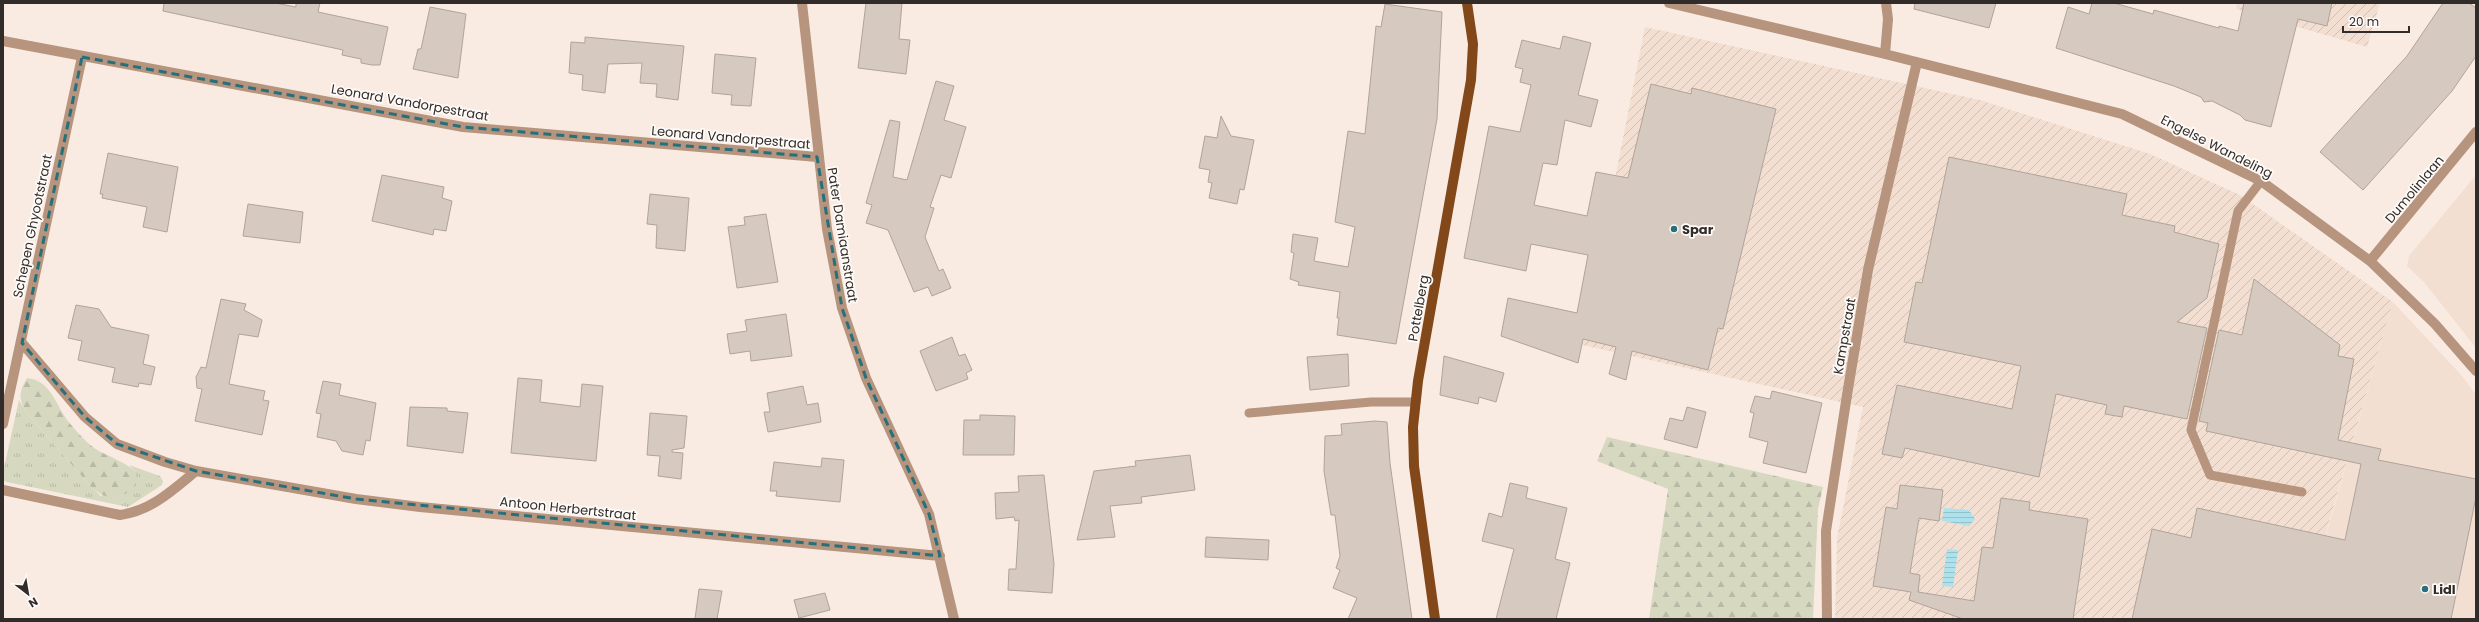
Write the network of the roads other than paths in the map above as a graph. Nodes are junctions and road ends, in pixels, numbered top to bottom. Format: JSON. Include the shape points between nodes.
{"nodes":[{"id":1,"x":802,"y":3,"type":"edge"},
{"id":2,"x":1467,"y":3,"type":"edge"},
{"id":3,"x":1669,"y":3,"type":"edge"},
{"id":4,"x":1886,"y":3,"type":"edge"},
{"id":5,"x":3,"y":41,"type":"edge"},
{"id":6,"x":1885,"y":54,"type":"junction"},
{"id":7,"x":82,"y":57,"type":"junction"},
{"id":8,"x":1917,"y":62,"type":"junction"},
{"id":9,"x":2476,"y":132,"type":"edge"},
{"id":10,"x":818,"y":157,"type":"junction"},
{"id":11,"x":2261,"y":181,"type":"junction"},
{"id":12,"x":2370,"y":261,"type":"junction"},
{"id":13,"x":22,"y":343,"type":"junction"},
{"id":14,"x":2476,"y":371,"type":"edge"},
{"id":15,"x":1416,"y":402,"type":"junction"},
{"id":16,"x":1249,"y":413,"type":"dead end"},
{"id":17,"x":3,"y":424,"type":"edge"},
{"id":18,"x":196,"y":471,"type":"junction"},
{"id":19,"x":3,"y":490,"type":"edge"},
{"id":20,"x":2302,"y":492,"type":"dead end"},
{"id":21,"x":940,"y":556,"type":"junction"},
{"id":22,"x":954,"y":619,"type":"edge"},
{"id":23,"x":1435,"y":619,"type":"edge"},
{"id":24,"x":1827,"y":619,"type":"edge"}],
"edges":[{"from":1,"to":10,"type":"street","name":"Pater Damiaanstraat"},
{"from":2,"to":15,"type":"main road","name":"Pottelberg","via":[[1473,44],[1471,80]]},
{"from":3,"to":6,"type":"street","name":"Engelse Wandeling"},
{"from":4,"to":6,"type":"street","via":[[1888,18]]},
{"from":5,"to":7,"type":"street","name":"Leonard Vandorpestraat"},
{"from":6,"to":8,"type":"street","name":"Engelse Wandeling"},
{"from":7,"to":10,"type":"street","name":"Leonard Vandorpestraat","via":[[463,127]]},
{"from":7,"to":13,"type":"street","name":"Schepen Ghyootstraat"},
{"from":8,"to":11,"type":"street","name":"Engelse Wandeling","via":[[2122,114]]},
{"from":8,"to":24,"type":"street","name":"Kampstraat","via":[[1868,270],[1847,395],[1826,531]]},
{"from":9,"to":12,"type":"street","name":"Dumolinlaan"},
{"from":10,"to":21,"type":"street","name":"Pater Damiaanstraat","via":[[827,229],[842,308],[866,378],[929,514]]},
{"from":11,"to":12,"type":"street","name":"Engelse Wandeling"},
{"from":11,"to":20,"type":"lane","via":[[2238,211],[2191,430],[2210,475]]},
{"from":12,"to":14,"type":"street","name":"Engelse Wandeling","via":[[2435,324]]},
{"from":13,"to":17,"type":"street","name":"Schepen Ghyootstraat"},
{"from":13,"to":18,"type":"street","name":"Antoon Herbertstraat","via":[[85,417],[117,444]]},
{"from":15,"to":16,"type":"lane","via":[[1371,402]]},
{"from":15,"to":23,"type":"main road","name":"Pottelberg","via":[[1413,427],[1414,466]]},
{"from":18,"to":19,"type":"street","via":[[168,494],[138,513],[120,515]]},
{"from":18,"to":21,"type":"street","name":"Antoon Herbertstraat","via":[[356,499],[420,507]]},
{"from":21,"to":22,"type":"street","name":"Pater Damiaanstraat"}]}
